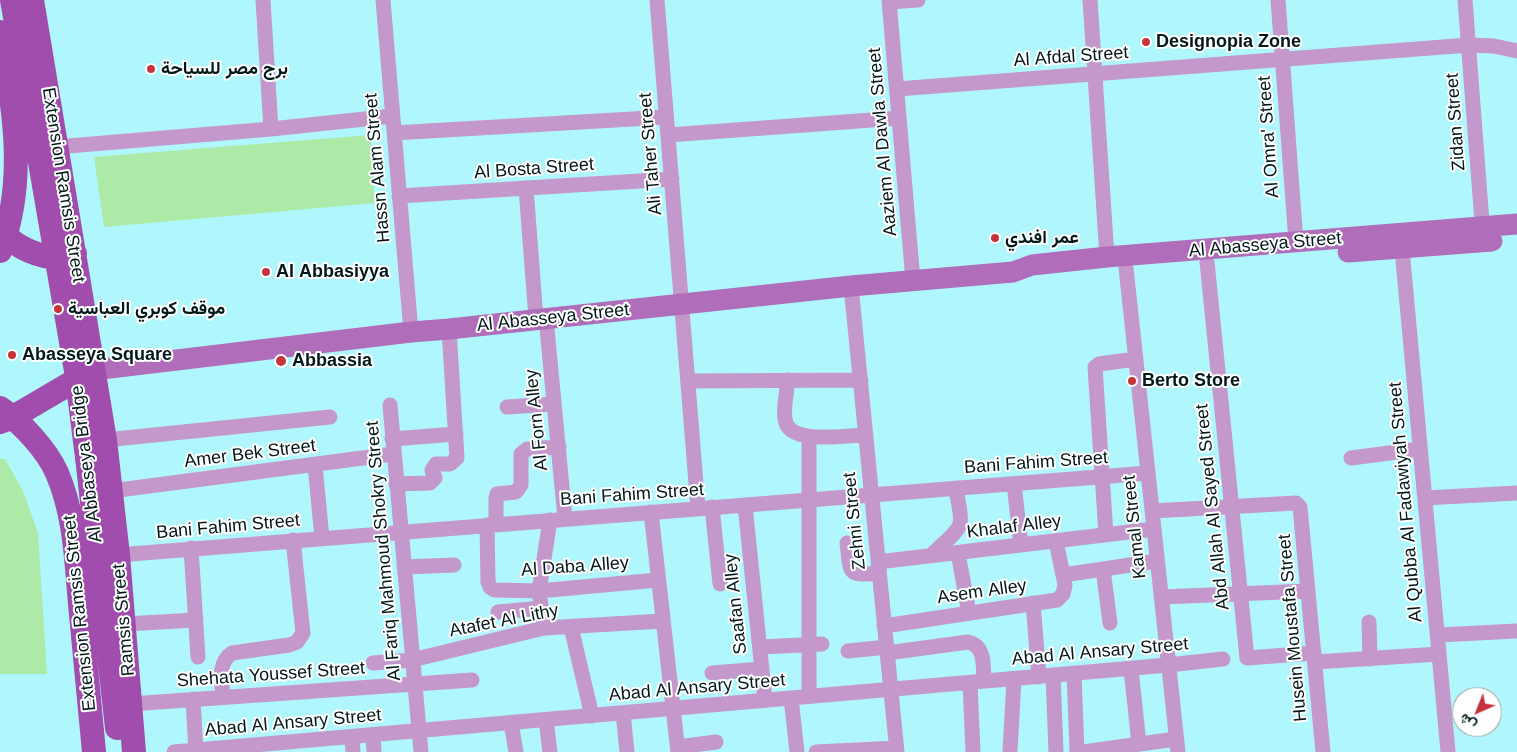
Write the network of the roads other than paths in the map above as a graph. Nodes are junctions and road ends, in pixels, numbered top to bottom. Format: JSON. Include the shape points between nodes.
{"nodes":[{"id":1,"x":12,"y":0,"type":"edge"},
{"id":2,"x":32,"y":0,"type":"edge"},
{"id":3,"x":263,"y":0,"type":"edge"},
{"id":4,"x":383,"y":0,"type":"edge"},
{"id":5,"x":657,"y":0,"type":"edge"},
{"id":6,"x":918,"y":0,"type":"edge"},
{"id":7,"x":1090,"y":0,"type":"edge"},
{"id":8,"x":1278,"y":0,"type":"edge"},
{"id":9,"x":1466,"y":0,"type":"edge"},
{"id":10,"x":889,"y":1,"type":"edge"},
{"id":11,"x":0,"y":32,"type":"edge"},
{"id":12,"x":1469,"y":45,"type":"junction"},
{"id":13,"x":1517,"y":51,"type":"edge"},
{"id":14,"x":1282,"y":59,"type":"junction"},
{"id":15,"x":1095,"y":74,"type":"junction"},
{"id":16,"x":897,"y":89,"type":"junction"},
{"id":17,"x":393,"y":116,"type":"junction"},
{"id":18,"x":666,"y":117,"type":"junction"},
{"id":19,"x":899,"y":118,"type":"junction"},
{"id":20,"x":271,"y":129,"type":"junction"},
{"id":21,"x":394,"y":133,"type":"junction"},
{"id":22,"x":668,"y":135,"type":"junction"},
{"id":23,"x":56,"y":147,"type":"junction"},
{"id":24,"x":672,"y":179,"type":"junction"},
{"id":25,"x":526,"y":188,"type":"junction"},
{"id":26,"x":399,"y":196,"type":"junction"},
{"id":27,"x":1517,"y":224,"type":"edge"},
{"id":28,"x":0,"y":229,"type":"edge"},
{"id":29,"x":1482,"y":234,"type":"junction"},
{"id":30,"x":1517,"y":238,"type":"edge"},
{"id":31,"x":1296,"y":242,"type":"junction"},
{"id":32,"x":1402,"y":249,"type":"junction"},
{"id":33,"x":0,"y":250,"type":"edge"},
{"id":34,"x":75,"y":254,"type":"junction"},
{"id":35,"x":1107,"y":257,"type":"junction"},
{"id":36,"x":1207,"y":262,"type":"junction"},
{"id":37,"x":1126,"y":268,"type":"junction"},
{"id":38,"x":1013,"y":272,"type":"junction"},
{"id":39,"x":914,"y":281,"type":"junction"},
{"id":40,"x":851,"y":286,"type":"junction"},
{"id":41,"x":682,"y":304,"type":"junction"},
{"id":42,"x":541,"y":319,"type":"junction"},
{"id":43,"x":449,"y":329,"type":"junction"},
{"id":44,"x":411,"y":332,"type":"junction"},
{"id":45,"x":1136,"y":359,"type":"junction"},
{"id":46,"x":93,"y":370,"type":"junction"},
{"id":47,"x":788,"y":380,"type":"junction"},
{"id":48,"x":860,"y":380,"type":"junction"},
{"id":49,"x":688,"y":381,"type":"junction"},
{"id":50,"x":554,"y":404,"type":"junction"},
{"id":51,"x":390,"y":406,"type":"dead end"},
{"id":52,"x":507,"y":408,"type":"dead end"},
{"id":53,"x":4,"y":416,"type":"edge"},
{"id":54,"x":330,"y":417,"type":"dead end"},
{"id":55,"x":456,"y":434,"type":"junction"},
{"id":56,"x":866,"y":435,"type":"junction"},
{"id":57,"x":809,"y":437,"type":"junction"},
{"id":58,"x":392,"y":439,"type":"junction"},
{"id":59,"x":105,"y":440,"type":"junction"},
{"id":60,"x":559,"y":448,"type":"junction"},
{"id":61,"x":1420,"y":449,"type":"junction"},
{"id":62,"x":393,"y":454,"type":"junction"},
{"id":63,"x":1351,"y":458,"type":"dead end"},
{"id":64,"x":315,"y":465,"type":"junction"},
{"id":65,"x":1148,"y":473,"type":"junction"},
{"id":66,"x":1102,"y":477,"type":"junction"},
{"id":67,"x":396,"y":484,"type":"junction"},
{"id":68,"x":1014,"y":484,"type":"junction"},
{"id":69,"x":956,"y":488,"type":"junction"},
{"id":70,"x":111,"y":491,"type":"junction"},
{"id":71,"x":1517,"y":493,"type":"edge"},
{"id":72,"x":872,"y":495,"type":"junction"},
{"id":73,"x":1425,"y":498,"type":"junction"},
{"id":74,"x":808,"y":500,"type":"junction"},
{"id":75,"x":744,"y":504,"type":"junction"},
{"id":76,"x":1232,"y":507,"type":"junction"},
{"id":77,"x":705,"y":508,"type":"junction"},
{"id":78,"x":650,"y":512,"type":"junction"},
{"id":79,"x":1152,"y":512,"type":"junction"},
{"id":80,"x":565,"y":519,"type":"junction"},
{"id":81,"x":550,"y":520,"type":"junction"},
{"id":82,"x":492,"y":524,"type":"junction"},
{"id":83,"x":1154,"y":529,"type":"junction"},
{"id":84,"x":400,"y":532,"type":"junction"},
{"id":85,"x":1106,"y":535,"type":"junction"},
{"id":86,"x":322,"y":538,"type":"junction"},
{"id":87,"x":293,"y":540,"type":"junction"},
{"id":88,"x":1056,"y":541,"type":"junction"},
{"id":89,"x":847,"y":543,"type":"dead end"},
{"id":90,"x":1021,"y":545,"type":"junction"},
{"id":91,"x":191,"y":548,"type":"junction"},
{"id":92,"x":958,"y":553,"type":"junction"},
{"id":93,"x":118,"y":555,"type":"junction"},
{"id":94,"x":930,"y":556,"type":"junction"},
{"id":95,"x":1157,"y":561,"type":"junction"},
{"id":96,"x":454,"y":565,"type":"dead end"},
{"id":97,"x":404,"y":567,"type":"junction"},
{"id":98,"x":879,"y":568,"type":"junction"},
{"id":99,"x":1102,"y":569,"type":"junction"},
{"id":100,"x":1063,"y":575,"type":"junction"},
{"id":101,"x":658,"y":580,"type":"junction"},
{"id":102,"x":720,"y":584,"type":"dead end"},
{"id":103,"x":539,"y":591,"type":"junction"},
{"id":104,"x":1308,"y":591,"type":"junction"},
{"id":105,"x":1240,"y":593,"type":"junction"},
{"id":106,"x":1161,"y":597,"type":"junction"},
{"id":107,"x":1033,"y":603,"type":"junction"},
{"id":108,"x":541,"y":608,"type":"junction"},
{"id":109,"x":498,"y":612,"type":"dead end"},
{"id":110,"x":969,"y":613,"type":"junction"},
{"id":111,"x":196,"y":620,"type":"junction"},
{"id":112,"x":663,"y":621,"type":"junction"},
{"id":113,"x":1369,"y":622,"type":"dead end"},
{"id":114,"x":1110,"y":623,"type":"dead end"},
{"id":115,"x":125,"y":624,"type":"junction"},
{"id":116,"x":884,"y":626,"type":"junction"},
{"id":117,"x":571,"y":627,"type":"junction"},
{"id":118,"x":544,"y":628,"type":"junction"},
{"id":119,"x":1517,"y":631,"type":"edge"},
{"id":120,"x":1438,"y":635,"type":"junction"},
{"id":121,"x":816,"y":644,"type":"junction"},
{"id":122,"x":760,"y":647,"type":"junction"},
{"id":123,"x":887,"y":650,"type":"junction"},
{"id":124,"x":848,"y":651,"type":"dead end"},
{"id":125,"x":1439,"y":654,"type":"junction"},
{"id":126,"x":198,"y":657,"type":"dead end"},
{"id":127,"x":1314,"y":657,"type":"junction"},
{"id":128,"x":1223,"y":659,"type":"dead end"},
{"id":129,"x":1370,"y":659,"type":"junction"},
{"id":130,"x":412,"y":660,"type":"junction"},
{"id":131,"x":373,"y":663,"type":"dead end"},
{"id":132,"x":1168,"y":665,"type":"junction"},
{"id":133,"x":762,"y":669,"type":"junction"},
{"id":134,"x":1131,"y":669,"type":"junction"},
{"id":135,"x":712,"y":673,"type":"dead end"},
{"id":136,"x":1074,"y":674,"type":"junction"},
{"id":137,"x":1046,"y":676,"type":"junction"},
{"id":138,"x":1014,"y":679,"type":"junction"},
{"id":139,"x":472,"y":680,"type":"dead end"},
{"id":140,"x":977,"y":682,"type":"junction"},
{"id":141,"x":414,"y":684,"type":"junction"},
{"id":142,"x":891,"y":690,"type":"junction"},
{"id":143,"x":810,"y":696,"type":"junction"},
{"id":144,"x":223,"y":697,"type":"junction"},
{"id":145,"x":791,"y":698,"type":"junction"},
{"id":146,"x":193,"y":699,"type":"junction"},
{"id":147,"x":765,"y":700,"type":"junction"},
{"id":148,"x":130,"y":704,"type":"junction"},
{"id":149,"x":673,"y":708,"type":"junction"},
{"id":150,"x":623,"y":713,"type":"junction"},
{"id":151,"x":592,"y":716,"type":"junction"},
{"id":152,"x":546,"y":720,"type":"junction"},
{"id":153,"x":510,"y":723,"type":"junction"},
{"id":154,"x":419,"y":730,"type":"junction"},
{"id":155,"x":373,"y":734,"type":"junction"},
{"id":156,"x":352,"y":736,"type":"junction"},
{"id":157,"x":716,"y":742,"type":"dead end"},
{"id":158,"x":1139,"y":744,"type":"junction"},
{"id":159,"x":1177,"y":746,"type":"edge"},
{"id":160,"x":678,"y":750,"type":"edge"},
{"id":161,"x":897,"y":750,"type":"edge"},
{"id":162,"x":196,"y":751,"type":"edge"},
{"id":163,"x":844,"y":751,"type":"edge"},
{"id":164,"x":94,"y":752,"type":"edge"},
{"id":165,"x":119,"y":752,"type":"edge"},
{"id":166,"x":134,"y":752,"type":"edge"},
{"id":167,"x":174,"y":752,"type":"edge"},
{"id":168,"x":353,"y":752,"type":"edge"},
{"id":169,"x":374,"y":752,"type":"edge"},
{"id":170,"x":421,"y":752,"type":"edge"},
{"id":171,"x":516,"y":752,"type":"edge"},
{"id":172,"x":550,"y":752,"type":"edge"},
{"id":173,"x":627,"y":752,"type":"edge"},
{"id":174,"x":796,"y":752,"type":"edge"},
{"id":175,"x":816,"y":752,"type":"edge"},
{"id":176,"x":974,"y":752,"type":"edge"},
{"id":177,"x":1010,"y":752,"type":"edge"},
{"id":178,"x":1056,"y":752,"type":"edge"},
{"id":179,"x":1077,"y":752,"type":"edge"},
{"id":180,"x":1083,"y":752,"type":"edge"},
{"id":181,"x":1323,"y":752,"type":"edge"},
{"id":182,"x":1448,"y":752,"type":"edge"}],
"edges":[{"from":1,"to":165,"type":"main road","name":"Al Abbaseya Bridge","bridge":true,"via":[[76,371]]},
{"from":2,"to":23,"type":"main road","name":"Extension Ramsis Street"},
{"from":3,"to":20,"type":"street"},
{"from":4,"to":17,"type":"street","name":"Hassn Alam Street"},
{"from":5,"to":18,"type":"street","name":"Ali Taher Street"},
{"from":6,"to":10,"type":"street"},
{"from":7,"to":15,"type":"street"},
{"from":8,"to":14,"type":"street","name":"Al Omra' Street"},
{"from":9,"to":12,"type":"street","name":"Zidan Street"},
{"from":10,"to":16,"type":"street","name":"Aaziem Al Dawla Street"},
{"from":11,"to":33,"type":"main road","bridge":true,"via":[[10,87],[16,159],[9,224]]},
{"from":12,"to":13,"type":"street","name":"Al Afdal Street"},
{"from":12,"to":14,"type":"street","name":"Al Afdal Street"},
{"from":12,"to":29,"type":"street","name":"Zidan Street"},
{"from":14,"to":15,"type":"street","name":"Al Afdal Street"},
{"from":14,"to":31,"type":"street","name":"Al Omra' Street"},
{"from":15,"to":16,"type":"street","name":"Al Afdal Street"},
{"from":15,"to":35,"type":"street"},
{"from":16,"to":19,"type":"street","name":"Aaziem Al Dawla Street"},
{"from":17,"to":20,"type":"street"},
{"from":17,"to":21,"type":"street","name":"Hassn Alam Street"},
{"from":18,"to":21,"type":"street"},
{"from":18,"to":22,"type":"street","name":"Ali Taher Street"},
{"from":19,"to":22,"type":"street"},
{"from":19,"to":39,"type":"street","name":"Aaziem Al Dawla Street"},
{"from":20,"to":23,"type":"street"},
{"from":21,"to":26,"type":"street","name":"Hassn Alam Street"},
{"from":22,"to":24,"type":"street","name":"Ali Taher Street"},
{"from":23,"to":34,"type":"main road","name":"Extension Ramsis Street"},
{"from":24,"to":25,"type":"street","name":"Al Bosta Street"},
{"from":24,"to":41,"type":"street","name":"Ali Taher Street"},
{"from":25,"to":26,"type":"street","name":"Al Bosta Street"},
{"from":25,"to":42,"type":"street","name":"Al Forn Alley"},
{"from":26,"to":44,"type":"street","name":"Hassn Alam Street"},
{"from":27,"to":29,"type":"main road","name":"Al Abasseya Street"},
{"from":28,"to":34,"type":"main road","via":[[17,244],[34,252],[52,257]]},
{"from":29,"to":30,"type":"main road","name":"Al Abasseya Street"},
{"from":29,"to":31,"type":"main road","name":"Al Abasseya Street"},
{"from":29,"to":32,"type":"main road","name":"Al Abasseya Street"},
{"from":31,"to":35,"type":"main road","name":"Al Abasseya Street"},
{"from":32,"to":36,"type":"main road","name":"Al Abasseya Street"},
{"from":32,"to":61,"type":"street","name":"Al Qubba Al Fadawiyah Street"},
{"from":34,"to":46,"type":"main road","name":"Extension Ramsis Street"},
{"from":35,"to":38,"type":"main road","name":"Al Abasseya Street","via":[[1032,265]]},
{"from":36,"to":37,"type":"main road","name":"Al Abasseya Street"},
{"from":36,"to":76,"type":"street","name":"Abd Allah Al Sayed Street"},
{"from":37,"to":38,"type":"main road","name":"Al Abasseya Street","via":[[1033,274]]},
{"from":37,"to":45,"type":"street","name":"Kamal Street"},
{"from":38,"to":39,"type":"main road","name":"Al Abasseya Street"},
{"from":39,"to":40,"type":"main road","name":"Al Abasseya Street"},
{"from":40,"to":41,"type":"main road","name":"Al Abasseya Street"},
{"from":40,"to":48,"type":"street","name":"Zehni Street"},
{"from":41,"to":42,"type":"main road","name":"Al Abasseya Street"},
{"from":41,"to":49,"type":"street","name":"Ali Taher Street"},
{"from":42,"to":43,"type":"main road","name":"Al Abasseya Street"},
{"from":42,"to":50,"type":"street","name":"Al Forn Alley"},
{"from":43,"to":44,"type":"main road","name":"Al Abasseya Street"},
{"from":43,"to":55,"type":"street"},
{"from":44,"to":46,"type":"main road","name":"Al Abasseya Street"},
{"from":45,"to":65,"type":"street","name":"Kamal Street"},
{"from":45,"to":66,"type":"street","via":[[1095,367]]},
{"from":46,"to":53,"type":"main road"},
{"from":46,"to":59,"type":"main road","name":"Ramsis Street"},
{"from":47,"to":48,"type":"street"},
{"from":47,"to":49,"type":"street"},
{"from":47,"to":57,"type":"street","via":[[785,420],[790,430]]},
{"from":48,"to":56,"type":"street","name":"Zehni Street"},
{"from":49,"to":77,"type":"street","name":"Ali Taher Street"},
{"from":50,"to":52,"type":"street"},
{"from":50,"to":60,"type":"street","name":"Al Forn Alley"},
{"from":51,"to":58,"type":"street","name":"Al Fariq Mahmoud Shokry Street"},
{"from":53,"to":164,"type":"main road","name":"Extension Ramsis Street","via":[[37,443],[56,471],[69,505]]},
{"from":54,"to":59,"type":"street"},
{"from":55,"to":58,"type":"street"},
{"from":55,"to":67,"type":"street","via":[[457,458],[450,464],[436,464],[432,470],[433,482]]},
{"from":56,"to":57,"type":"street"},
{"from":56,"to":72,"type":"street","name":"Zehni Street"},
{"from":57,"to":74,"type":"street"},
{"from":58,"to":62,"type":"street","name":"Al Fariq Mahmoud Shokry Street"},
{"from":59,"to":70,"type":"main road","name":"Ramsis Street"},
{"from":60,"to":80,"type":"street","name":"Al Forn Alley"},
{"from":60,"to":82,"type":"street","via":[[523,451],[521,485],[516,492],[497,494]]},
{"from":61,"to":63,"type":"street"},
{"from":61,"to":73,"type":"street","name":"Al Qubba Al Fadawiyah Street"},
{"from":62,"to":64,"type":"street","name":"Amer Bek Street"},
{"from":62,"to":67,"type":"street","name":"Al Fariq Mahmoud Shokry Street"},
{"from":64,"to":70,"type":"street","name":"Amer Bek Street"},
{"from":64,"to":86,"type":"street"},
{"from":65,"to":66,"type":"street","name":"Bani Fahim Street"},
{"from":65,"to":79,"type":"street","name":"Kamal Street"},
{"from":66,"to":68,"type":"street","name":"Bani Fahim Street"},
{"from":66,"to":85,"type":"street"},
{"from":67,"to":84,"type":"street","name":"Al Fariq Mahmoud Shokry Street"},
{"from":68,"to":69,"type":"street","name":"Bani Fahim Street"},
{"from":68,"to":90,"type":"street"},
{"from":69,"to":72,"type":"street","name":"Bani Fahim Street"},
{"from":69,"to":94,"type":"street","via":[[960,526]]},
{"from":70,"to":93,"type":"main road","name":"Ramsis Street"},
{"from":71,"to":73,"type":"street"},
{"from":72,"to":74,"type":"street","name":"Bani Fahim Street"},
{"from":72,"to":98,"type":"street","name":"Zehni Street"},
{"from":73,"to":120,"type":"street","name":"Al Qubba Al Fadawiyah Street"},
{"from":74,"to":75,"type":"street","name":"Bani Fahim Street"},
{"from":74,"to":121,"type":"street"},
{"from":75,"to":77,"type":"street","name":"Bani Fahim Street"},
{"from":75,"to":122,"type":"street","name":"Saafan Alley"},
{"from":76,"to":79,"type":"street"},
{"from":76,"to":104,"type":"street","name":"Husein Moustafa Street","via":[[1296,503],[1300,507]]},
{"from":76,"to":105,"type":"street","name":"Abd Allah Al Sayed Street"},
{"from":77,"to":78,"type":"street","name":"Bani Fahim Street"},
{"from":77,"to":102,"type":"street","name":"Ali Taher Street"},
{"from":78,"to":80,"type":"street","name":"Bani Fahim Street"},
{"from":78,"to":101,"type":"street"},
{"from":79,"to":83,"type":"street","name":"Kamal Street"},
{"from":80,"to":81,"type":"street","name":"Bani Fahim Street"},
{"from":81,"to":82,"type":"street","name":"Bani Fahim Street"},
{"from":81,"to":103,"type":"street"},
{"from":82,"to":84,"type":"street","name":"Bani Fahim Street"},
{"from":82,"to":103,"type":"street","name":"Al Daba Alley","via":[[490,587],[494,590]]},
{"from":83,"to":85,"type":"street","name":"Khalaf Alley"},
{"from":83,"to":95,"type":"street","name":"Kamal Street"},
{"from":84,"to":86,"type":"street","name":"Bani Fahim Street"},
{"from":84,"to":97,"type":"street","name":"Al Fariq Mahmoud Shokry Street"},
{"from":85,"to":88,"type":"street","name":"Khalaf Alley"},
{"from":86,"to":87,"type":"street","name":"Bani Fahim Street"},
{"from":87,"to":91,"type":"street","name":"Bani Fahim Street"},
{"from":87,"to":144,"type":"street","via":[[302,633],[298,642],[232,653],[225,658],[222,665]]},
{"from":88,"to":90,"type":"street","name":"Khalaf Alley"},
{"from":88,"to":100,"type":"street","name":"Asem Alley"},
{"from":89,"to":98,"type":"street","name":"Khalaf Alley","via":[[854,573],[858,575]]},
{"from":90,"to":92,"type":"street","name":"Khalaf Alley"},
{"from":91,"to":93,"type":"street","name":"Bani Fahim Street"},
{"from":91,"to":111,"type":"street"},
{"from":92,"to":94,"type":"street","name":"Khalaf Alley"},
{"from":92,"to":110,"type":"street"},
{"from":93,"to":115,"type":"main road","name":"Ramsis Street"},
{"from":94,"to":98,"type":"street","name":"Khalaf Alley"},
{"from":95,"to":99,"type":"street"},
{"from":95,"to":106,"type":"street","name":"Kamal Street"},
{"from":96,"to":97,"type":"street"},
{"from":97,"to":130,"type":"street","name":"Al Fariq Mahmoud Shokry Street"},
{"from":98,"to":116,"type":"street","name":"Zehni Street"},
{"from":99,"to":100,"type":"street"},
{"from":99,"to":114,"type":"street"},
{"from":100,"to":107,"type":"street","name":"Asem Alley","via":[[1065,585],[1057,600]]},
{"from":101,"to":103,"type":"street","name":"Al Daba Alley"},
{"from":101,"to":112,"type":"street"},
{"from":103,"to":108,"type":"street"},
{"from":104,"to":105,"type":"street"},
{"from":104,"to":127,"type":"street","name":"Husein Moustafa Street"},
{"from":105,"to":106,"type":"street"},
{"from":105,"to":127,"type":"street","name":"Abd Allah Al Sayed Street","via":[[1247,658]]},
{"from":106,"to":132,"type":"street","name":"Kamal Street"},
{"from":107,"to":110,"type":"street","name":"Asem Alley"},
{"from":107,"to":137,"type":"street"},
{"from":108,"to":109,"type":"street"},
{"from":108,"to":118,"type":"street"},
{"from":110,"to":116,"type":"street","name":"Asem Alley"},
{"from":111,"to":115,"type":"street"},
{"from":111,"to":126,"type":"street"},
{"from":112,"to":117,"type":"street","name":"Atafet Al Lithy"},
{"from":112,"to":149,"type":"street"},
{"from":113,"to":129,"type":"street"},
{"from":115,"to":148,"type":"main road","name":"Ramsis Street"},
{"from":116,"to":123,"type":"street","name":"Zehni Street"},
{"from":117,"to":118,"type":"street","name":"Atafet Al Lithy"},
{"from":117,"to":151,"type":"street"},
{"from":118,"to":130,"type":"street","name":"Atafet Al Lithy"},
{"from":119,"to":120,"type":"street"},
{"from":120,"to":125,"type":"street","name":"Al Qubba Al Fadawiyah Street"},
{"from":121,"to":122,"type":"street"},
{"from":121,"to":143,"type":"street"},
{"from":122,"to":133,"type":"street","name":"Saafan Alley"},
{"from":123,"to":124,"type":"street"},
{"from":123,"to":140,"type":"street","via":[[974,644],[981,651]]},
{"from":123,"to":142,"type":"street","name":"Zehni Street"},
{"from":125,"to":129,"type":"street"},
{"from":125,"to":182,"type":"street","name":"Al Qubba Al Fadawiyah Street"},
{"from":127,"to":129,"type":"street"},
{"from":127,"to":181,"type":"street","name":"Husein Moustafa Street"},
{"from":128,"to":132,"type":"street","name":"Abad Al Ansary Street"},
{"from":130,"to":131,"type":"street","name":"Atafet Al Lithy"},
{"from":130,"to":141,"type":"street","name":"Al Fariq Mahmoud Shokry Street"},
{"from":132,"to":134,"type":"street","name":"Abad Al Ansary Street"},
{"from":132,"to":159,"type":"street","name":"Kamal Street"},
{"from":133,"to":135,"type":"street"},
{"from":133,"to":147,"type":"street","name":"Saafan Alley"},
{"from":134,"to":136,"type":"street","name":"Abad Al Ansary Street"},
{"from":134,"to":158,"type":"street"},
{"from":136,"to":137,"type":"street","name":"Abad Al Ansary Street"},
{"from":136,"to":179,"type":"street"},
{"from":137,"to":138,"type":"street","name":"Abad Al Ansary Street"},
{"from":137,"to":178,"type":"street"},
{"from":138,"to":140,"type":"street","name":"Abad Al Ansary Street"},
{"from":138,"to":177,"type":"street"},
{"from":139,"to":141,"type":"street","name":"Shehata Youssef Street"},
{"from":140,"to":142,"type":"street","name":"Abad Al Ansary Street"},
{"from":140,"to":176,"type":"street"},
{"from":141,"to":144,"type":"street","name":"Shehata Youssef Street"},
{"from":141,"to":154,"type":"street","name":"Al Fariq Mahmoud Shokry Street"},
{"from":142,"to":143,"type":"street","name":"Abad Al Ansary Street"},
{"from":142,"to":161,"type":"street","name":"Zehni Street"},
{"from":143,"to":145,"type":"street","name":"Abad Al Ansary Street"},
{"from":144,"to":146,"type":"street","name":"Shehata Youssef Street"},
{"from":145,"to":147,"type":"street","name":"Abad Al Ansary Street"},
{"from":145,"to":174,"type":"street"},
{"from":146,"to":148,"type":"street","name":"Shehata Youssef Street"},
{"from":146,"to":162,"type":"street"},
{"from":147,"to":149,"type":"street","name":"Abad Al Ansary Street"},
{"from":148,"to":166,"type":"main road","name":"Ramsis Street"},
{"from":149,"to":150,"type":"street","name":"Abad Al Ansary Street"},
{"from":149,"to":160,"type":"street"},
{"from":150,"to":151,"type":"street","name":"Abad Al Ansary Street"},
{"from":150,"to":173,"type":"street"},
{"from":151,"to":152,"type":"street","name":"Abad Al Ansary Street"},
{"from":152,"to":153,"type":"street","name":"Abad Al Ansary Street"},
{"from":152,"to":172,"type":"street"},
{"from":153,"to":154,"type":"street","name":"Abad Al Ansary Street"},
{"from":153,"to":171,"type":"street"},
{"from":154,"to":155,"type":"street","name":"Abad Al Ansary Street"},
{"from":154,"to":170,"type":"street","name":"Al Fariq Mahmoud Shokry Street"},
{"from":155,"to":156,"type":"street","name":"Abad Al Ansary Street"},
{"from":155,"to":169,"type":"street"},
{"from":156,"to":162,"type":"street","name":"Abad Al Ansary Street"},
{"from":156,"to":168,"type":"street"},
{"from":157,"to":160,"type":"street"},
{"from":158,"to":159,"type":"street"},
{"from":158,"to":180,"type":"street"},
{"from":161,"to":163,"type":"street"},
{"from":162,"to":167,"type":"street","name":"Abad Al Ansary Street"},
{"from":163,"to":175,"type":"street"}]}
